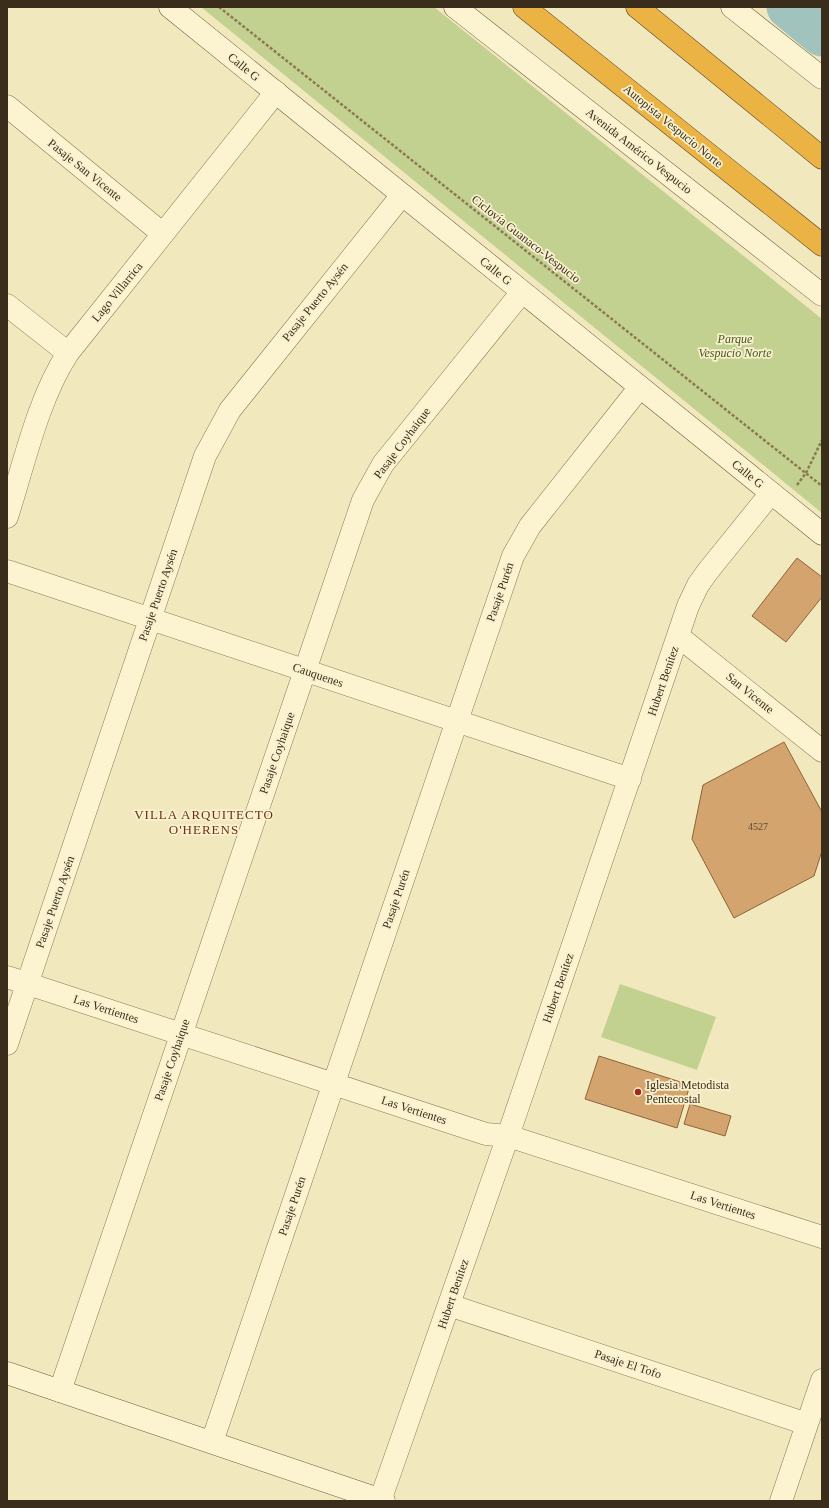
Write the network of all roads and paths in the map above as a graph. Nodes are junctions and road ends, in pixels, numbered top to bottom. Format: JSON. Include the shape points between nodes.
{"nodes":[{"id":1,"x":170,"y":7,"type":"edge"},
{"id":2,"x":220,"y":7,"type":"edge"},
{"id":3,"x":455,"y":7,"type":"edge"},
{"id":4,"x":524,"y":7,"type":"edge"},
{"id":5,"x":637,"y":7,"type":"edge"},
{"id":6,"x":732,"y":7,"type":"edge"},
{"id":7,"x":822,"y":78,"type":"edge"},
{"id":8,"x":276,"y":92,"type":"junction"},
{"id":9,"x":7,"y":106,"type":"edge"},
{"id":10,"x":822,"y":158,"type":"edge"},
{"id":11,"x":402,"y":195,"type":"junction"},
{"id":12,"x":163,"y":234,"type":"junction"},
{"id":13,"x":822,"y":245,"type":"edge"},
{"id":14,"x":522,"y":292,"type":"junction"},
{"id":15,"x":822,"y":295,"type":"edge"},
{"id":16,"x":7,"y":305,"type":"edge"},
{"id":17,"x":68,"y":353,"type":"junction"},
{"id":18,"x":640,"y":387,"type":"junction"},
{"id":19,"x":822,"y":440,"type":"edge"},
{"id":20,"x":806,"y":473,"type":"junction"},
{"id":21,"x":822,"y":486,"type":"edge"},
{"id":22,"x":777,"y":498,"type":"junction"},
{"id":23,"x":7,"y":517,"type":"edge"},
{"id":24,"x":822,"y":534,"type":"edge"},
{"id":25,"x":7,"y":571,"type":"edge"},
{"id":26,"x":150,"y":619,"type":"junction"},
{"id":27,"x":678,"y":636,"type":"junction"},
{"id":28,"x":305,"y":670,"type":"junction"},
{"id":29,"x":456,"y":721,"type":"junction"},
{"id":30,"x":822,"y":751,"type":"edge"},
{"id":31,"x":630,"y":779,"type":"junction"},
{"id":32,"x":7,"y":977,"type":"edge"},
{"id":33,"x":28,"y":984,"type":"junction"},
{"id":34,"x":181,"y":1034,"type":"junction"},
{"id":35,"x":7,"y":1044,"type":"edge"},
{"id":36,"x":333,"y":1084,"type":"junction"},
{"id":37,"x":508,"y":1136,"type":"junction"},
{"id":38,"x":822,"y":1237,"type":"edge"},
{"id":39,"x":449,"y":1305,"type":"junction"},
{"id":40,"x":7,"y":1373,"type":"edge"},
{"id":41,"x":822,"y":1380,"type":"edge"},
{"id":42,"x":60,"y":1391,"type":"junction"},
{"id":43,"x":807,"y":1424,"type":"junction"},
{"id":44,"x":212,"y":1442,"type":"junction"},
{"id":45,"x":381,"y":1501,"type":"edge"},
{"id":46,"x":781,"y":1501,"type":"edge"}],
"edges":[{"from":1,"to":8,"type":"street","name":"Calle G"},
{"from":2,"to":20,"type":"path","name":"Ciclovía Guanaco-Vespucio"},
{"from":3,"to":15,"type":"street","name":"Avenida Américo Vespucio"},
{"from":4,"to":13,"type":"highway","name":"Autopista Vespucio Norte"},
{"from":5,"to":10,"type":"highway"},
{"from":6,"to":7,"type":"street"},
{"from":8,"to":11,"type":"street","name":"Calle G"},
{"from":8,"to":12,"type":"street","name":"Lago Villarrica"},
{"from":9,"to":12,"type":"street","name":"Pasaje San Vicente"},
{"from":11,"to":14,"type":"street","name":"Calle G"},
{"from":11,"to":26,"type":"street","name":"Pasaje Puerto Aysén","via":[[247,387],[215,434],[205,456]]},
{"from":12,"to":17,"type":"street","name":"Lago Villarrica"},
{"from":14,"to":18,"type":"street","name":"Calle G"},
{"from":14,"to":28,"type":"street","name":"Pasaje Coyhaique","via":[[383,464],[371,483]]},
{"from":16,"to":17,"type":"street"},
{"from":17,"to":23,"type":"street","name":"Lago Villarrica","via":[[49,384]]},
{"from":18,"to":22,"type":"street","name":"Calle G"},
{"from":18,"to":29,"type":"street","name":"Pasaje Purén","via":[[540,512],[520,542],[507,572]]},
{"from":19,"to":20,"type":"path"},
{"from":20,"to":21,"type":"path","name":"Ciclovía Guanaco-Vespucio"},
{"from":20,"to":22,"type":"path"},
{"from":22,"to":24,"type":"street","name":"Calle G"},
{"from":22,"to":27,"type":"street","name":"Hubert Benítez","via":[[698,585]]},
{"from":25,"to":26,"type":"street","name":"Cauquenes"},
{"from":26,"to":28,"type":"street","name":"Cauquenes"},
{"from":26,"to":33,"type":"street","name":"Pasaje Puerto Aysén"},
{"from":27,"to":30,"type":"street","name":"San Vicente"},
{"from":27,"to":31,"type":"street","name":"Hubert Benítez"},
{"from":28,"to":29,"type":"street","name":"Cauquenes"},
{"from":28,"to":34,"type":"street","name":"Pasaje Coyhaique"},
{"from":29,"to":31,"type":"street","name":"Cauquenes"},
{"from":29,"to":36,"type":"street","name":"Pasaje Purén"},
{"from":31,"to":37,"type":"street","name":"Hubert Benítez"},
{"from":32,"to":33,"type":"street","name":"Las Vertientes"},
{"from":33,"to":34,"type":"street","name":"Las Vertientes"},
{"from":33,"to":35,"type":"street","name":"Pasaje Puerto Aysén"},
{"from":34,"to":36,"type":"street","name":"Las Vertientes"},
{"from":34,"to":42,"type":"street","name":"Pasaje Coyhaique"},
{"from":36,"to":37,"type":"street","name":"Las Vertientes","via":[[486,1134]]},
{"from":36,"to":44,"type":"street","name":"Pasaje Purén"},
{"from":37,"to":38,"type":"street","name":"Las Vertientes"},
{"from":37,"to":39,"type":"street","name":"Hubert Benítez"},
{"from":39,"to":43,"type":"street","name":"Pasaje El Tofo"},
{"from":39,"to":45,"type":"street","name":"Hubert Benítez"},
{"from":40,"to":42,"type":"street"},
{"from":41,"to":43,"type":"street"},
{"from":42,"to":44,"type":"street"},
{"from":43,"to":46,"type":"street"},
{"from":44,"to":45,"type":"street"}]}
